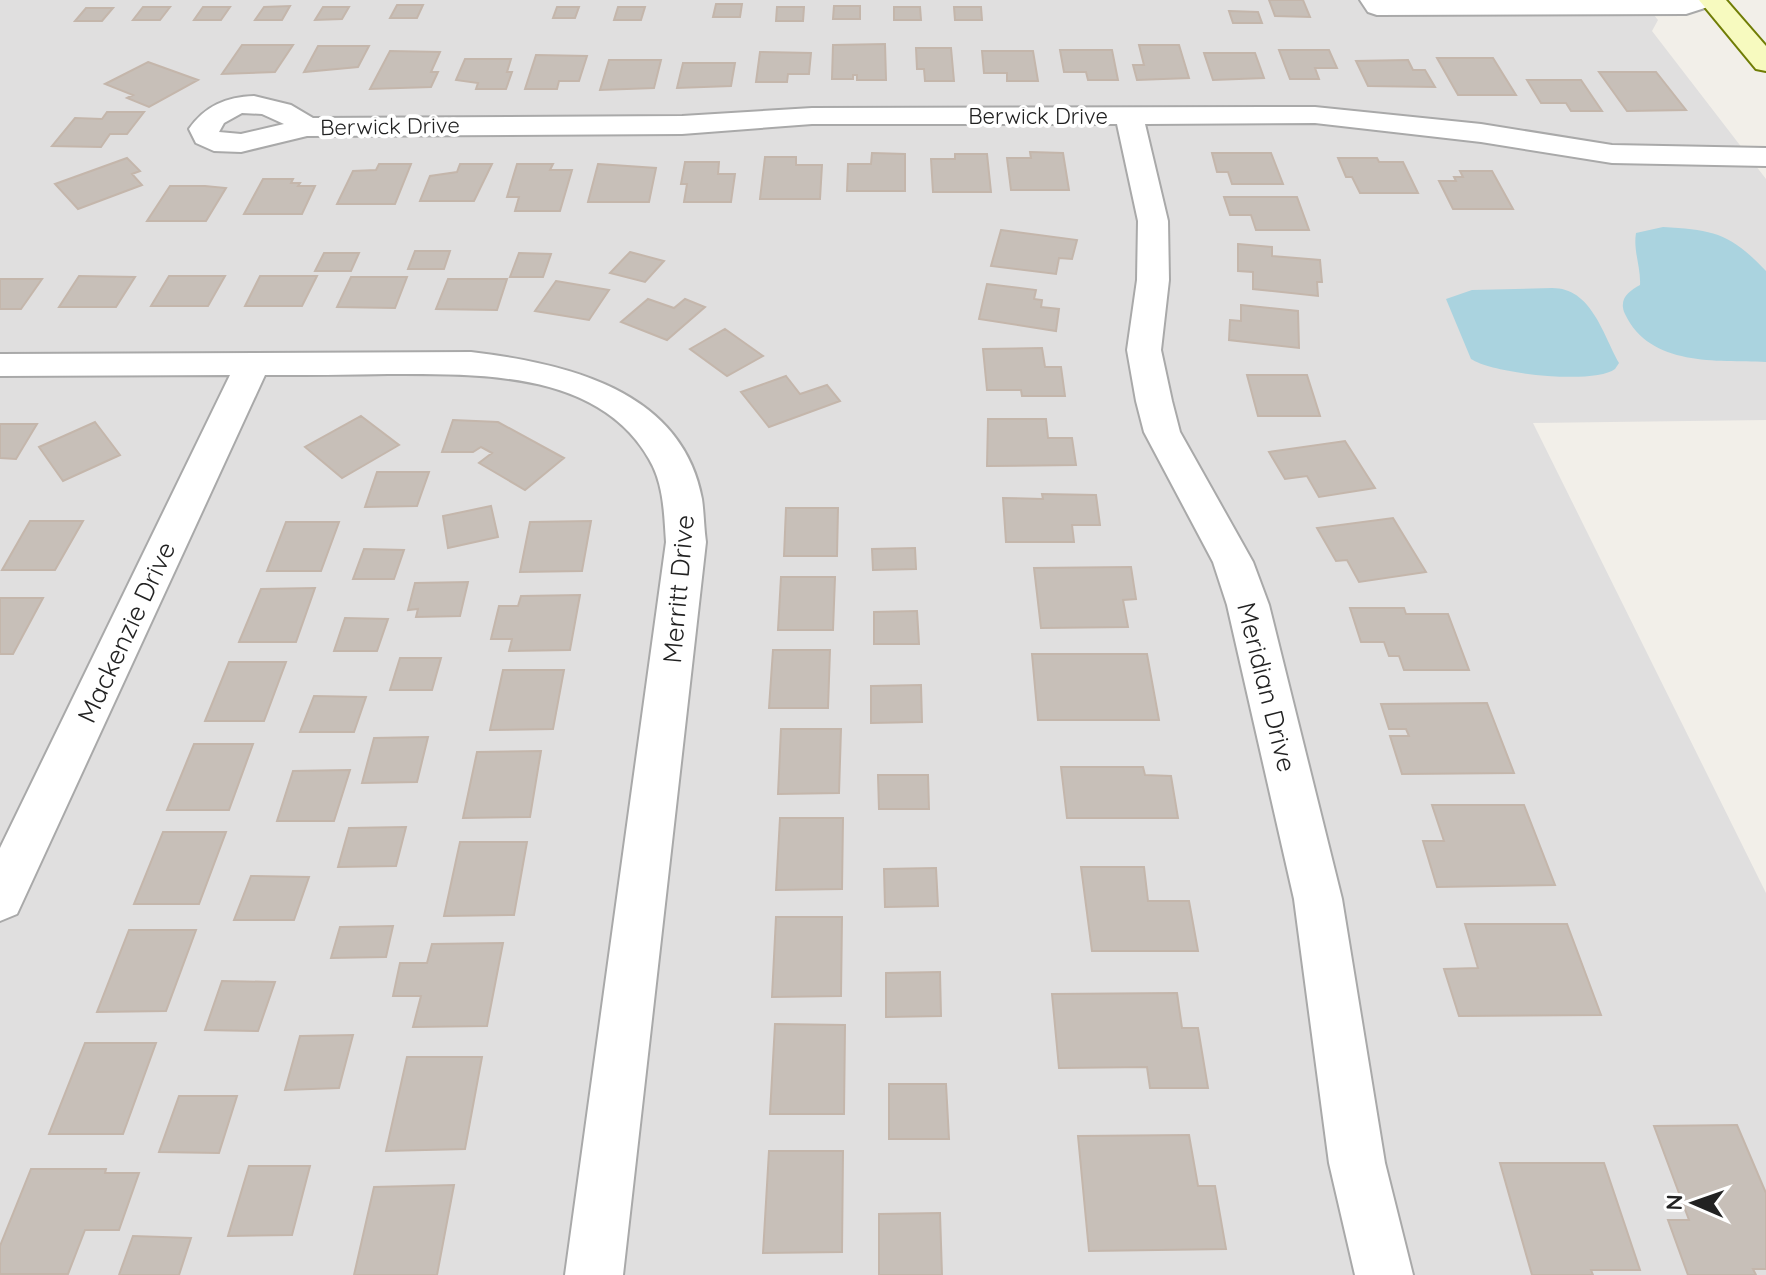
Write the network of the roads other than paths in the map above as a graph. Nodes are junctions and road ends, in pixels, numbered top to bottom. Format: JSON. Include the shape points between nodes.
{"nodes":[{"id":1,"x":1705,"y":0,"type":"edge"},
{"id":2,"x":1712,"y":0,"type":"edge"},
{"id":3,"x":1375,"y":4,"type":"edge"},
{"id":4,"x":1766,"y":63,"type":"edge"},
{"id":5,"x":1129,"y":116,"type":"junction"},
{"id":6,"x":307,"y":127,"type":"dead end"},
{"id":7,"x":1766,"y":157,"type":"edge"},
{"id":8,"x":253,"y":364,"type":"junction"},
{"id":9,"x":0,"y":365,"type":"edge"},
{"id":10,"x":0,"y":899,"type":"edge"},
{"id":11,"x":594,"y":1275,"type":"edge"},
{"id":12,"x":1384,"y":1275,"type":"edge"}],
"edges":[{"from":1,"to":3,"type":"street","via":[[1686,6]]},
{"from":2,"to":4,"type":"street"},
{"from":5,"to":6,"type":"street","name":"Berwick Drive","via":[[812,116],[682,125]]},
{"from":5,"to":7,"type":"street","name":"Berwick Drive","via":[[1315,115],[1612,154]]},
{"from":5,"to":12,"type":"street","name":"Meridian Drive","via":[[1153,221],[1153,280],[1144,350],[1154,401],[1168,445],[1233,562],[1248,605],[1318,899],[1357,1163]]},
{"from":8,"to":9,"type":"street","name":"Merritt Drive"},
{"from":8,"to":10,"type":"street","name":"Mackenzie Drive"},
{"from":8,"to":11,"type":"street","name":"Merritt Drive","via":[[471,363],[554,376],[630,412],[662,445],[680,479],[687,509],[686,542]]}]}
